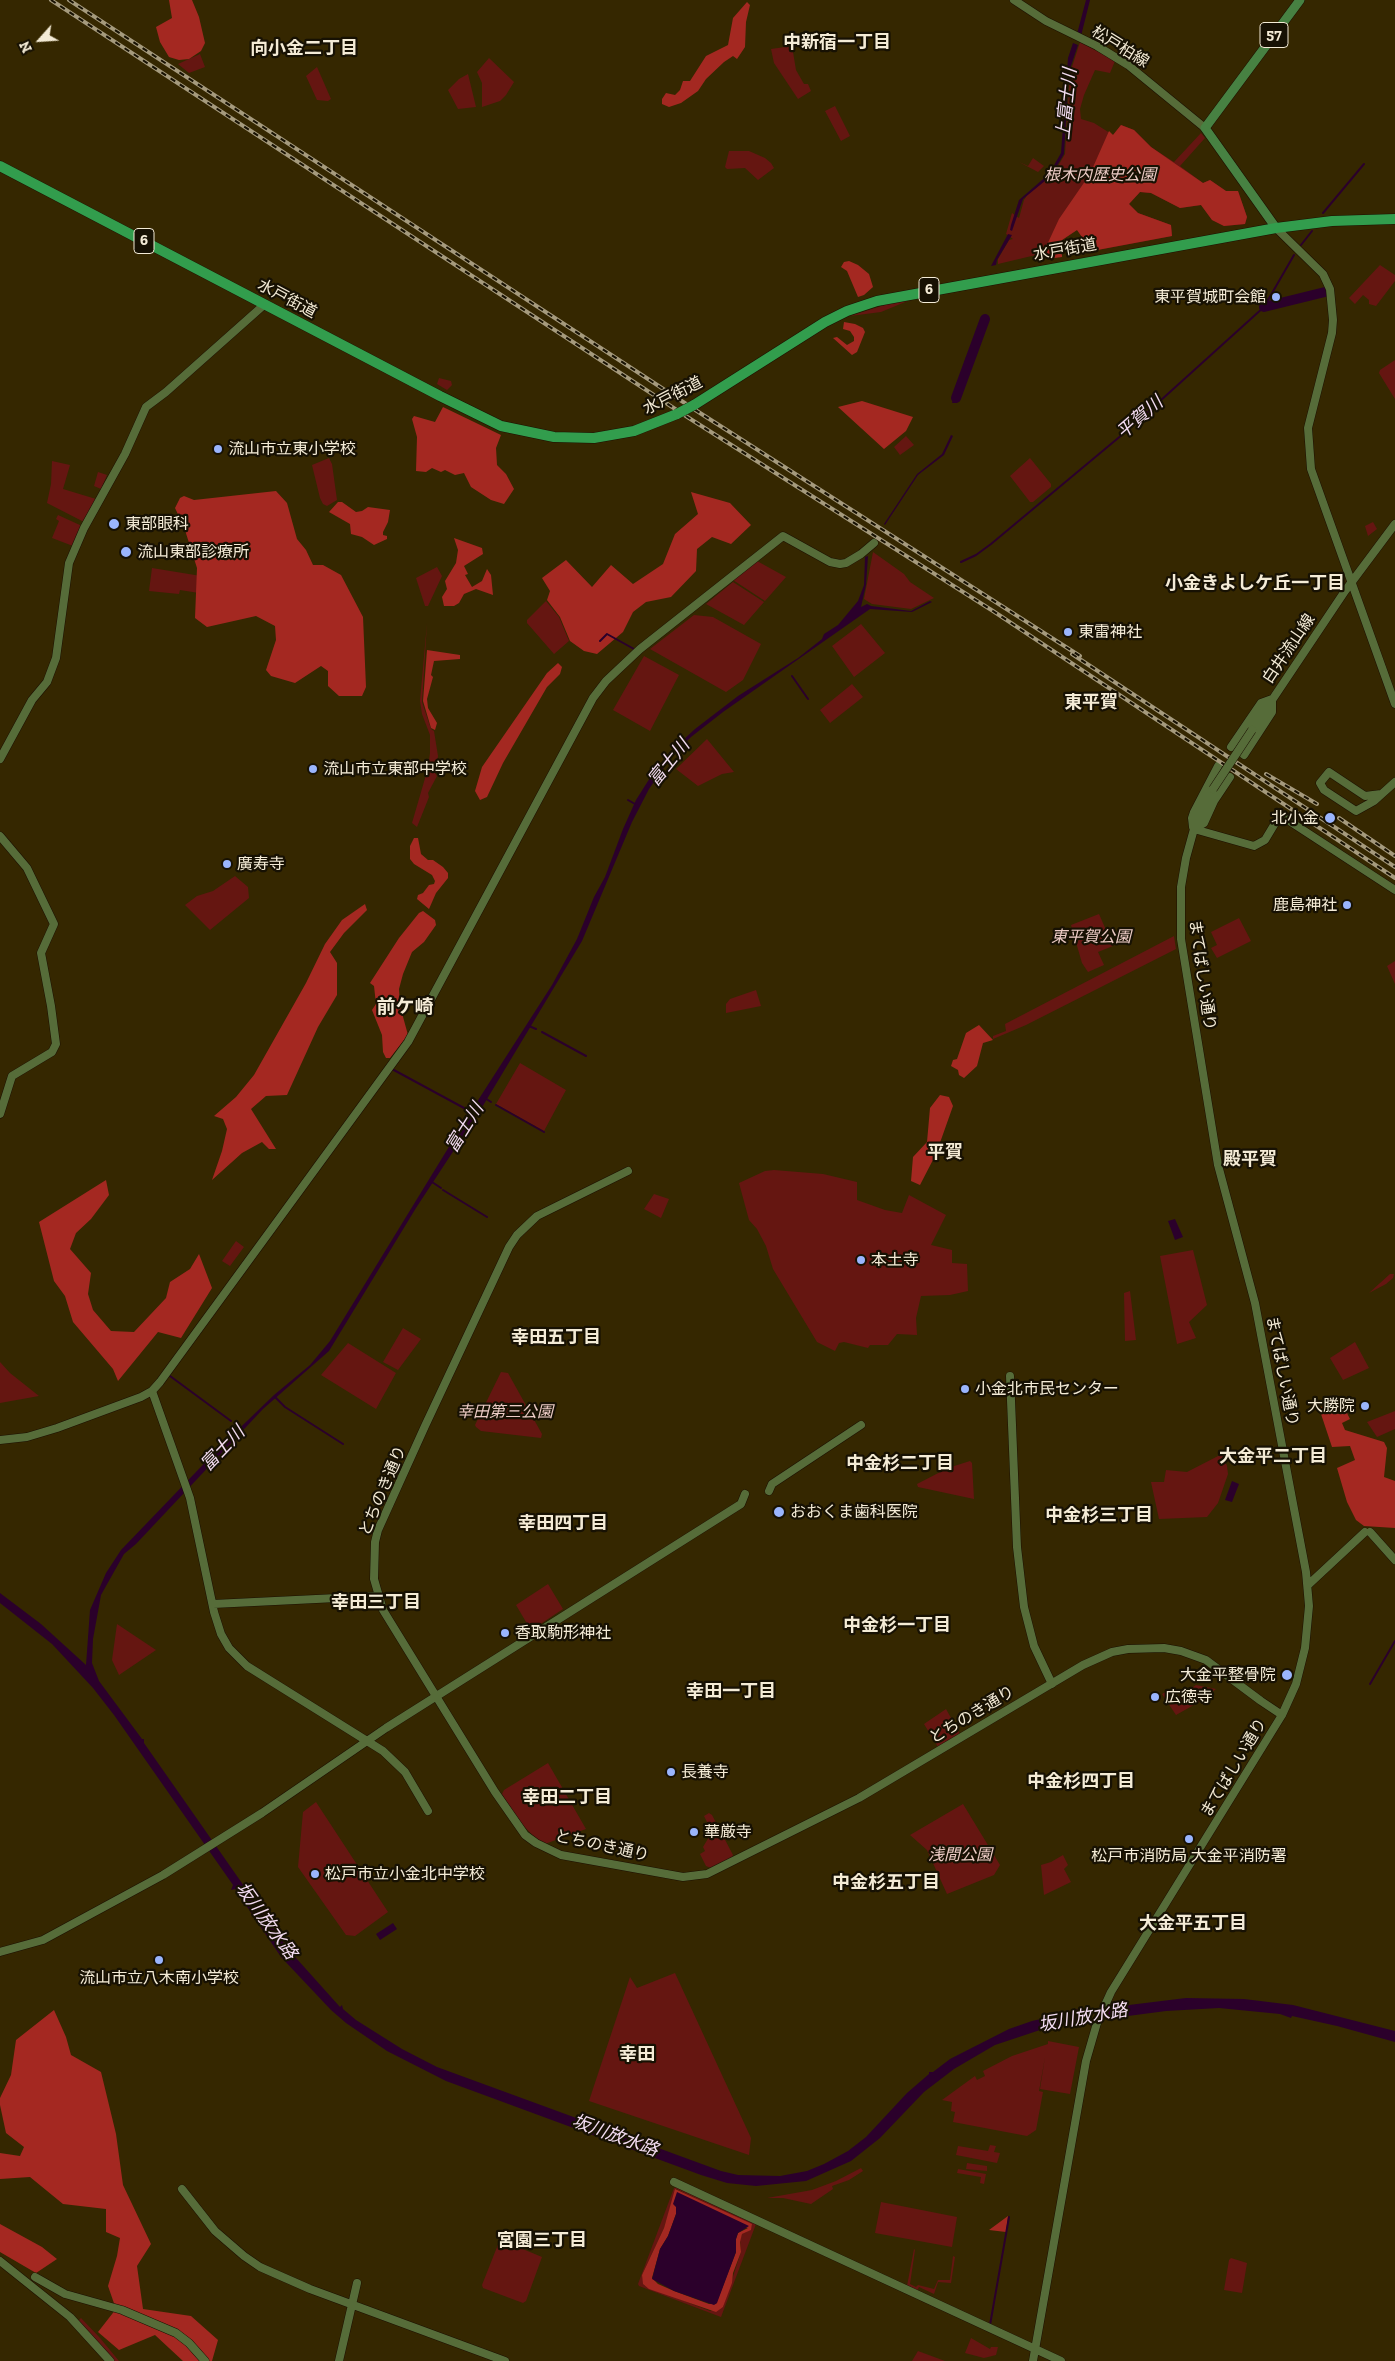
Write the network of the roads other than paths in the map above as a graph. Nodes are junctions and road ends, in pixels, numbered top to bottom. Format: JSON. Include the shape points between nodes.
{"nodes":[{"id":1,"x":1014,"y":0,"type":"edge"},
{"id":2,"x":1300,"y":0,"type":"edge"},
{"id":3,"x":1205,"y":128,"type":"junction"},
{"id":4,"x":0,"y":166,"type":"edge"},
{"id":5,"x":1395,"y":211,"type":"edge"},
{"id":6,"x":1391,"y":219,"type":"edge"},
{"id":7,"x":1276,"y":228,"type":"junction"},
{"id":8,"x":265,"y":304,"type":"junction"},
{"id":9,"x":1395,"y":524,"type":"edge"},
{"id":10,"x":874,"y":543,"type":"dead end"},
{"id":11,"x":1351,"y":584,"type":"junction"},
{"id":12,"x":1272,"y":699,"type":"junction"},
{"id":13,"x":1395,"y":704,"type":"edge"},
{"id":14,"x":1231,"y":747,"type":"dead end"},
{"id":15,"x":1244,"y":755,"type":"dead end"},
{"id":16,"x":0,"y":759,"type":"edge"},
{"id":17,"x":1218,"y":766,"type":"dead end"},
{"id":18,"x":1230,"y":777,"type":"dead end"},
{"id":19,"x":1395,"y":782,"type":"edge"},
{"id":20,"x":1381,"y":794,"type":"junction"},
{"id":21,"x":1194,"y":829,"type":"junction"},
{"id":22,"x":0,"y":836,"type":"edge"},
{"id":23,"x":1395,"y":890,"type":"edge"},
{"id":24,"x":0,"y":1114,"type":"edge"},
{"id":25,"x":628,"y":1171,"type":"dead end"},
{"id":26,"x":1010,"y":1376,"type":"dead end"},
{"id":27,"x":152,"y":1391,"type":"junction"},
{"id":28,"x":861,"y":1425,"type":"dead end"},
{"id":29,"x":0,"y":1440,"type":"edge"},
{"id":30,"x":769,"y":1491,"type":"dead end"},
{"id":31,"x":745,"y":1494,"type":"dead end"},
{"id":32,"x":1395,"y":1560,"type":"edge"},
{"id":33,"x":1308,"y":1585,"type":"junction"},
{"id":34,"x":378,"y":1596,"type":"junction"},
{"id":35,"x":213,"y":1604,"type":"junction"},
{"id":36,"x":1052,"y":1684,"type":"junction"},
{"id":37,"x":436,"y":1698,"type":"junction"},
{"id":38,"x":1282,"y":1715,"type":"junction"},
{"id":39,"x":368,"y":1740,"type":"junction"},
{"id":40,"x":428,"y":1811,"type":"dead end"},
{"id":41,"x":0,"y":1952,"type":"edge"},
{"id":42,"x":674,"y":2182,"type":"dead end"},
{"id":43,"x":182,"y":2189,"type":"dead end"},
{"id":44,"x":0,"y":2261,"type":"edge"},
{"id":45,"x":35,"y":2278,"type":"dead end"},
{"id":46,"x":357,"y":2283,"type":"dead end"},
{"id":47,"x":352,"y":2304,"type":"junction"},
{"id":48,"x":1035,"y":2348,"type":"junction"},
{"id":49,"x":110,"y":2361,"type":"edge"},
{"id":50,"x":205,"y":2361,"type":"edge"},
{"id":51,"x":339,"y":2361,"type":"edge"},
{"id":52,"x":505,"y":2361,"type":"edge"},
{"id":53,"x":1033,"y":2361,"type":"edge"},
{"id":54,"x":1061,"y":2361,"type":"edge"}],
"edges":[{"from":1,"to":3,"type":"street","name":"松戸柏線","via":[[1057,28],[1097,46],[1128,65]]},
{"from":2,"to":3,"type":"main road","number":"57"},
{"from":3,"to":7,"type":"main road"},
{"from":4,"to":8,"type":"highway","name":"水戸街道","number":"6"},
{"from":5,"to":6,"type":"street"},
{"from":6,"to":7,"type":"highway","name":"水戸街道","number":"6","via":[[1332,221]]},
{"from":7,"to":8,"type":"highway","name":"水戸街道","number":"6","bridge":true,"via":[[869,303],[825,322],[677,414],[644,428],[594,438],[554,438],[517,431],[477,415]]},
{"from":7,"to":11,"type":"street","via":[[1323,274],[1330,289],[1333,320],[1324,370],[1309,423],[1309,458],[1315,486]]},
{"from":8,"to":16,"type":"street","via":[[146,407],[69,563],[56,658],[47,682],[32,700]]},
{"from":9,"to":11,"type":"street","name":"白井流山線"},
{"from":10,"to":27,"type":"street","via":[[846,564],[840,564],[830,562],[783,536],[640,649],[606,681],[592,698],[408,1042]]},
{"from":11,"to":12,"type":"street","name":"白井流山線"},
{"from":11,"to":13,"type":"street"},
{"from":12,"to":14,"type":"street","via":[[1261,703]]},
{"from":12,"to":15,"type":"street","via":[[1272,712]]},
{"from":12,"to":21,"type":"street","name":"白井流山線","bridge":true,"via":[[1213,789]]},
{"from":17,"to":21,"type":"street","via":[[1194,812]]},
{"from":18,"to":21,"type":"street","via":[[1204,823]]},
{"from":19,"to":20,"type":"street"},
{"from":20,"to":20,"type":"street","via":[[1356,811],[1324,790],[1320,783],[1329,772],[1365,796]]},
{"from":21,"to":23,"type":"street","via":[[1254,846],[1265,840],[1280,815]]},
{"from":21,"to":33,"type":"street","name":"まてばしい通り","via":[[1181,887],[1180,927],[1184,959],[1218,1165],[1255,1303]]},
{"from":22,"to":24,"type":"street","via":[[27,868],[54,924],[41,953],[56,1044],[52,1052],[12,1076]]},
{"from":25,"to":34,"type":"street","name":"とちのき通り","via":[[537,1216],[524,1226],[509,1247],[378,1530],[372,1565]]},
{"from":26,"to":36,"type":"street","via":[[1024,1608],[1034,1646]]},
{"from":27,"to":29,"type":"street","via":[[44,1433]]},
{"from":27,"to":35,"type":"street","via":[[190,1498]]},
{"from":28,"to":30,"type":"street","via":[[772,1484]]},
{"from":31,"to":37,"type":"street","via":[[741,1504]]},
{"from":32,"to":33,"type":"street","via":[[1368,1532]]},
{"from":33,"to":38,"type":"street","name":"まてばしい通り","via":[[1305,1648],[1296,1684]]},
{"from":34,"to":35,"type":"street"},
{"from":34,"to":37,"type":"street","name":"とちのき通り","via":[[399,1639]]},
{"from":35,"to":39,"type":"street","via":[[224,1641],[247,1666]]},
{"from":36,"to":37,"type":"street","name":"とちのき通り","via":[[834,1812],[726,1866],[707,1874],[683,1877],[561,1855],[536,1843],[516,1825]]},
{"from":36,"to":38,"type":"street","name":"とちのき通り","via":[[1112,1652],[1164,1648],[1206,1660]]},
{"from":37,"to":39,"type":"street"},
{"from":38,"to":48,"type":"street","name":"まてばしい通り","via":[[1111,1992],[1094,2028]]},
{"from":39,"to":40,"type":"street","via":[[401,1768]]},
{"from":39,"to":41,"type":"street","via":[[163,1875],[43,1940]]},
{"from":42,"to":48,"type":"street"},
{"from":43,"to":47,"type":"street","via":[[216,2231],[251,2261],[281,2277]]},
{"from":44,"to":49,"type":"street","via":[[70,2317]]},
{"from":45,"to":50,"type":"street","via":[[64,2294],[122,2310],[176,2333]]},
{"from":46,"to":47,"type":"street"},
{"from":47,"to":51,"type":"street"},
{"from":47,"to":52,"type":"street"},
{"from":48,"to":53,"type":"street","name":"まてばしい通り"},
{"from":48,"to":54,"type":"street"}]}
